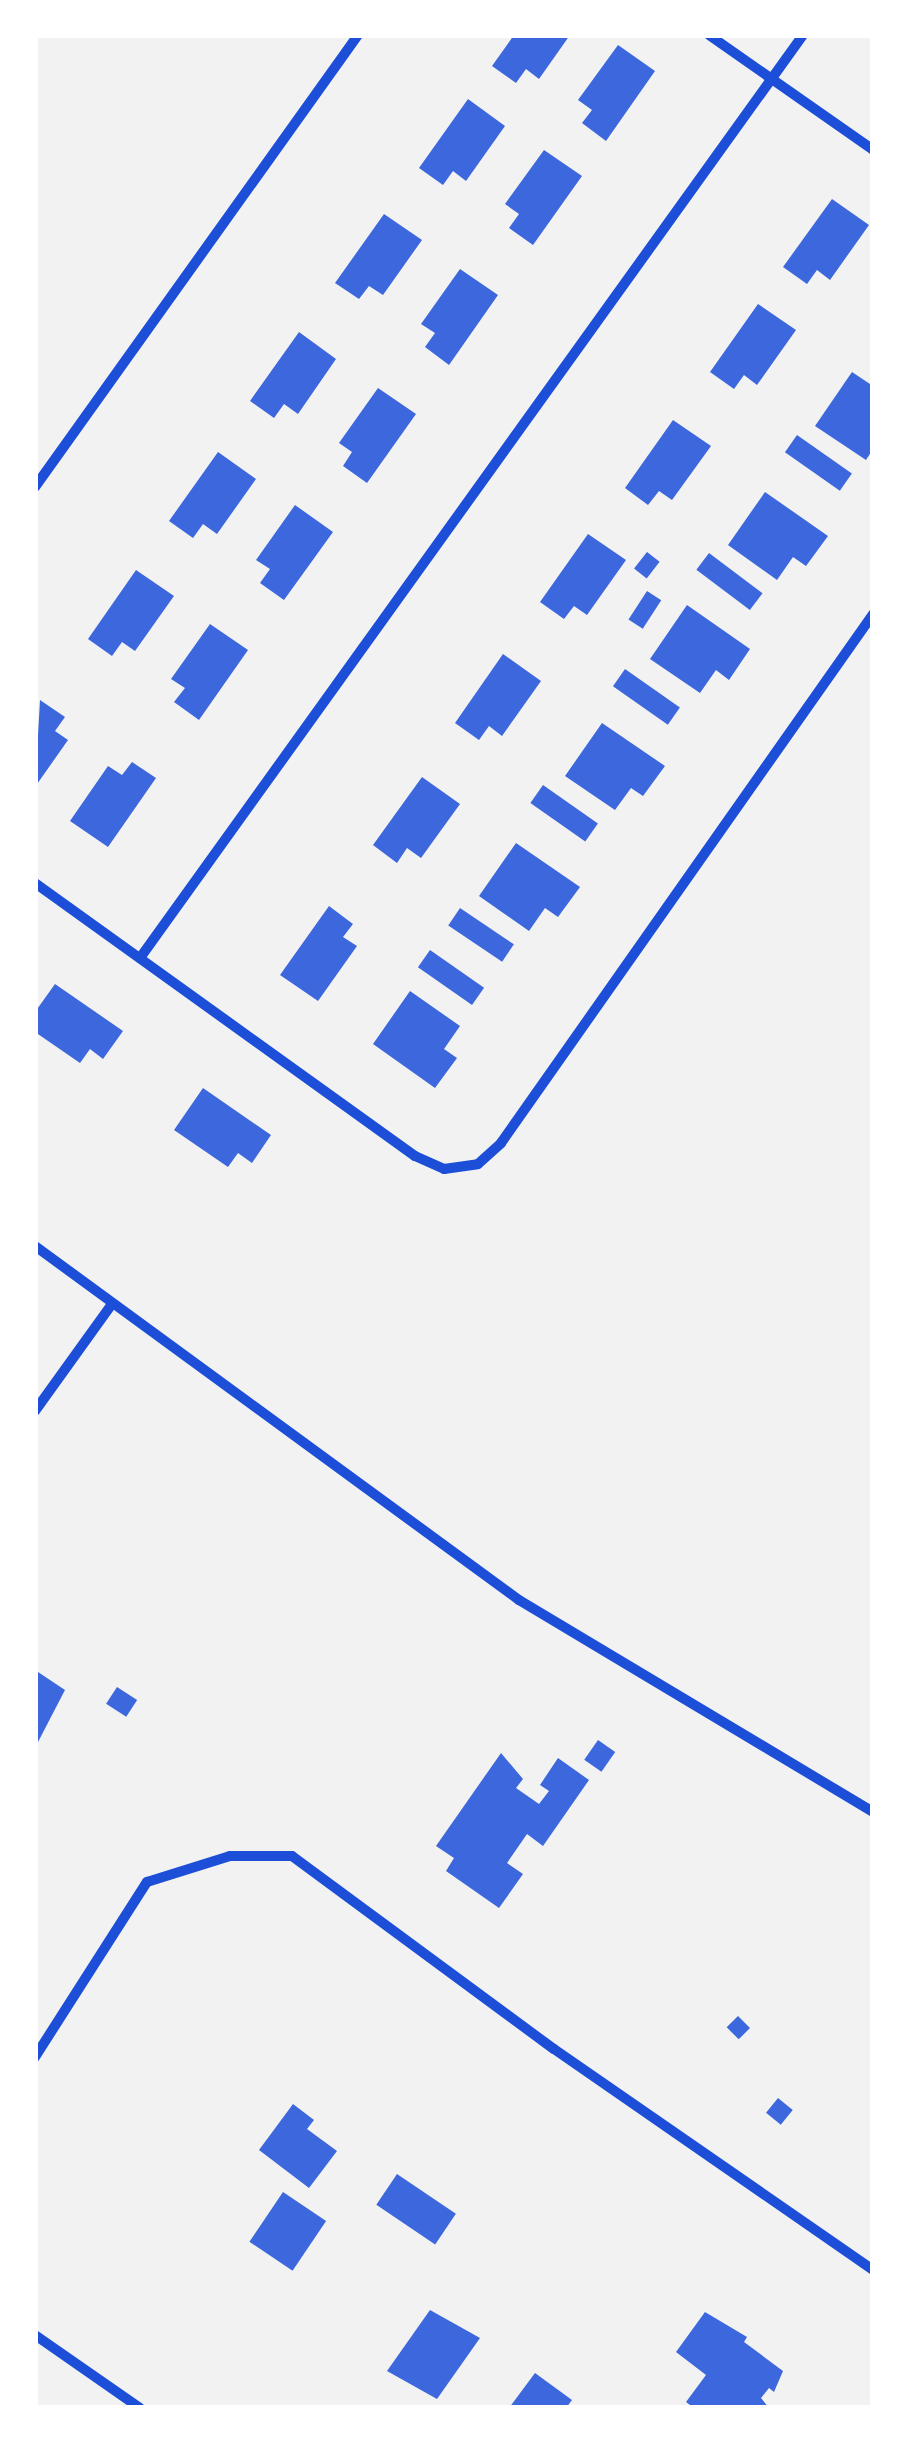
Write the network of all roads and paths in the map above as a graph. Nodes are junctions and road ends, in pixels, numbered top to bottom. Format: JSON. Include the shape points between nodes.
{"nodes":[{"id":1,"x":358,"y":35,"type":"edge"},
{"id":2,"x":709,"y":35,"type":"edge"},
{"id":3,"x":803,"y":35,"type":"edge"},
{"id":4,"x":772,"y":79,"type":"junction"},
{"id":5,"x":873,"y":150,"type":"edge"},
{"id":6,"x":35,"y":487,"type":"edge"},
{"id":7,"x":873,"y":614,"type":"edge"},
{"id":8,"x":35,"y":883,"type":"edge"},
{"id":9,"x":140,"y":958,"type":"junction"},
{"id":10,"x":35,"y":1246,"type":"edge"},
{"id":11,"x":112,"y":1304,"type":"junction"},
{"id":12,"x":35,"y":1411,"type":"edge"},
{"id":13,"x":873,"y":1812,"type":"edge"},
{"id":14,"x":35,"y":2057,"type":"edge"},
{"id":15,"x":873,"y":2270,"type":"edge"},
{"id":16,"x":35,"y":2335,"type":"edge"},
{"id":17,"x":140,"y":2408,"type":"edge"}],
"edges":[{"from":1,"to":6,"type":"street"},
{"from":2,"to":4,"type":"street"},
{"from":3,"to":4,"type":"street"},
{"from":4,"to":5,"type":"street"},
{"from":4,"to":9,"type":"street"},
{"from":7,"to":9,"type":"street","via":[[501,1143],[478,1164],[444,1170],[415,1156]]},
{"from":8,"to":9,"type":"street"},
{"from":10,"to":11,"type":"street"},
{"from":11,"to":12,"type":"street"},
{"from":11,"to":13,"type":"street","via":[[519,1600]]},
{"from":14,"to":15,"type":"street","via":[[147,1882],[230,1856],[292,1856],[554,2050]]},
{"from":16,"to":17,"type":"street"}]}
